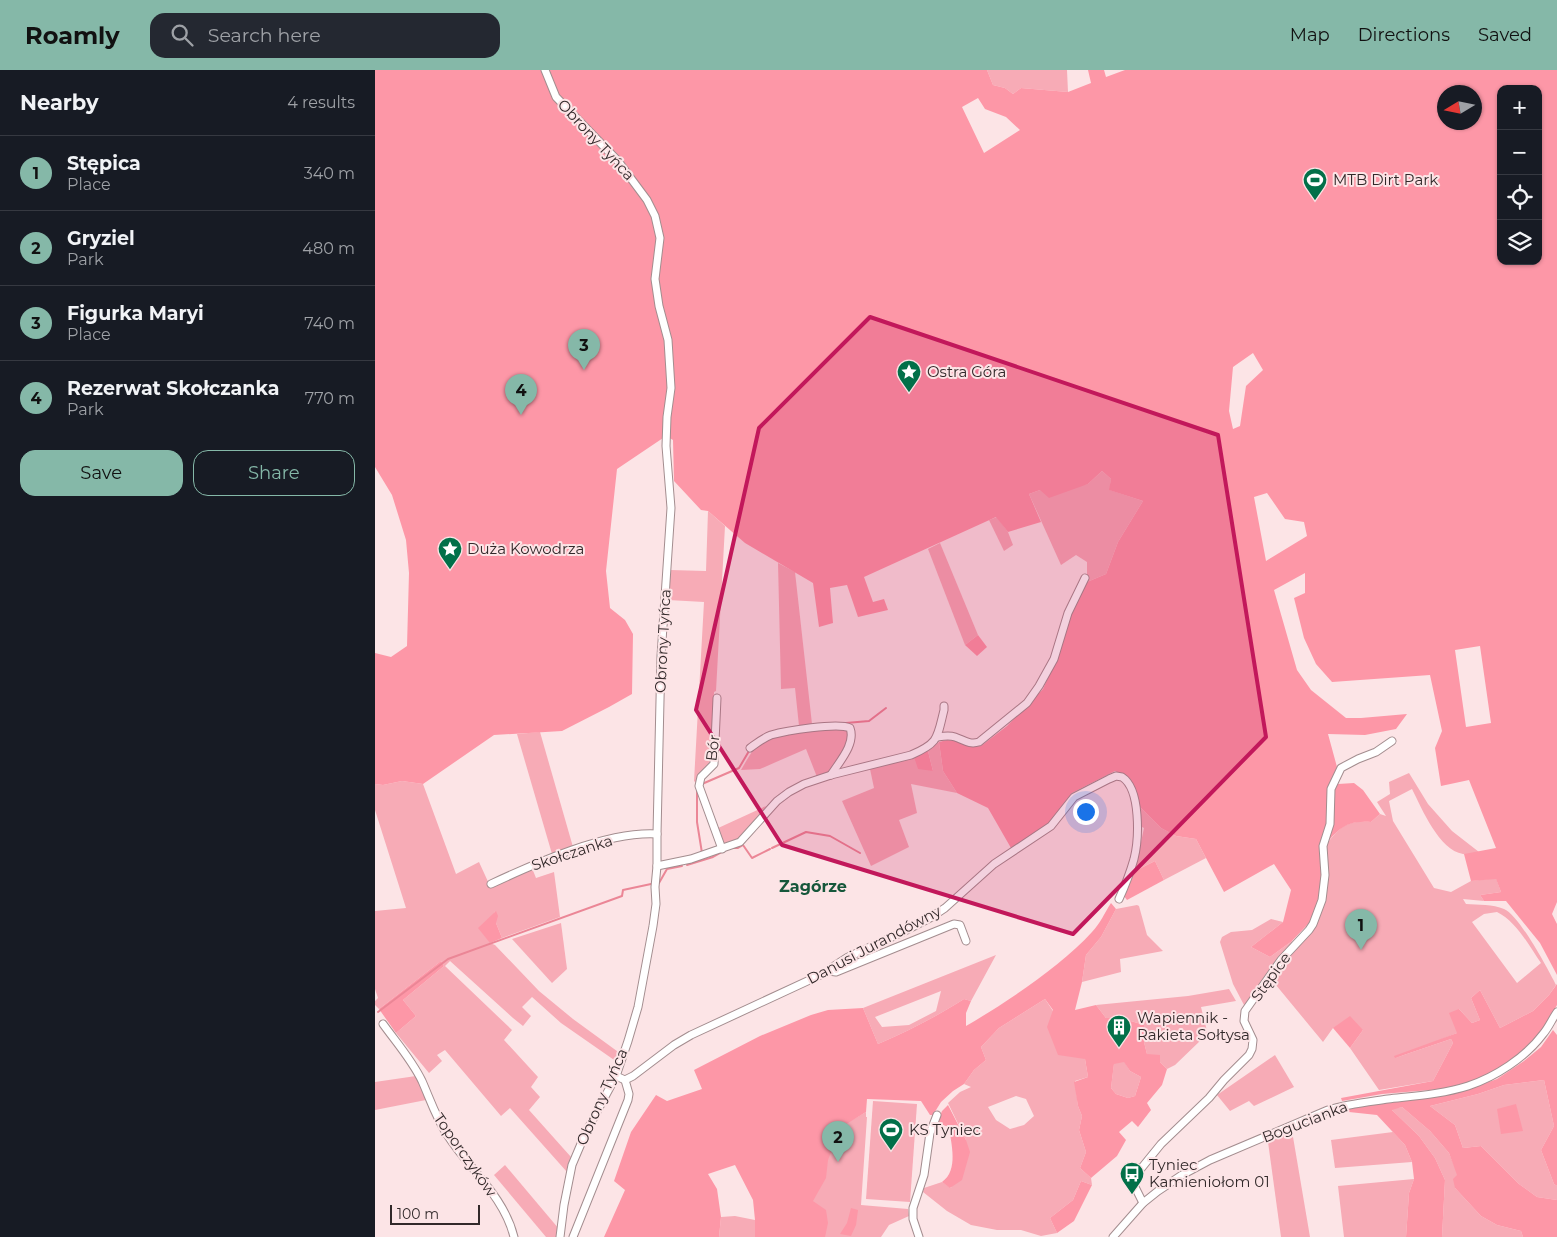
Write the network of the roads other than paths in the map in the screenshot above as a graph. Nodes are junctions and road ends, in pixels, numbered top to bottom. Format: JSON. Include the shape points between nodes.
{"nodes":[{"id":1,"x":545,"y":70,"type":"edge"},
{"id":2,"x":1085,"y":578,"type":"dead end"},
{"id":3,"x":717,"y":698,"type":"dead end"},
{"id":4,"x":944,"y":706,"type":"dead end"},
{"id":5,"x":938,"y":737,"type":"junction"},
{"id":6,"x":1392,"y":741,"type":"dead end"},
{"id":7,"x":750,"y":748,"type":"dead end"},
{"id":8,"x":831,"y":774,"type":"junction"},
{"id":9,"x":657,"y":834,"type":"junction"},
{"id":10,"x":722,"y":849,"type":"junction"},
{"id":11,"x":657,"y":866,"type":"junction"},
{"id":12,"x":491,"y":884,"type":"dead end"},
{"id":13,"x":1119,"y":899,"type":"dead end"},
{"id":14,"x":966,"y":942,"type":"dead end"},
{"id":15,"x":829,"y":971,"type":"junction"},
{"id":16,"x":1557,"y":1012,"type":"edge"},
{"id":17,"x":383,"y":1024,"type":"dead end"},
{"id":18,"x":615,"y":1076,"type":"junction"},
{"id":19,"x":625,"y":1080,"type":"junction"},
{"id":20,"x":937,"y":1115,"type":"dead end"},
{"id":21,"x":1143,"y":1203,"type":"junction"},
{"id":22,"x":513,"y":1237,"type":"edge"},
{"id":23,"x":560,"y":1237,"type":"edge"},
{"id":24,"x":573,"y":1237,"type":"edge"},
{"id":25,"x":919,"y":1237,"type":"edge"},
{"id":26,"x":1113,"y":1237,"type":"edge"}],
"edges":[{"from":1,"to":9,"type":"street","name":"Obrony Tyńca","via":[[556,98],[636,183],[655,216],[660,238],[655,279],[670,352],[671,388],[666,446],[671,508],[661,656]]},
{"from":2,"to":5,"type":"street","via":[[1068,613],[1054,659],[1027,703],[979,742],[973,744],[956,737]]},
{"from":3,"to":10,"type":"street","name":"Bór","via":[[714,764],[701,777],[699,786]]},
{"from":4,"to":5,"type":"street"},
{"from":5,"to":8,"type":"street","via":[[911,755]]},
{"from":6,"to":21,"type":"street","name":"Stępice","via":[[1341,768],[1331,789],[1330,824],[1323,846],[1325,875],[1313,924],[1281,960],[1245,1011],[1244,1021],[1253,1040],[1249,1055],[1161,1144],[1135,1176],[1133,1183]]},
{"from":7,"to":8,"type":"street","via":[[771,735],[845,726],[852,733],[851,742]]},
{"from":8,"to":10,"type":"street","via":[[804,784],[777,800],[740,842]]},
{"from":9,"to":11,"type":"street","name":"Obrony Tyńca"},
{"from":9,"to":12,"type":"street","name":"Skołczanka","via":[[629,835],[594,844]]},
{"from":10,"to":11,"type":"street"},
{"from":11,"to":18,"type":"street","name":"Obrony Tyńca","via":[[656,904],[638,1007]]},
{"from":13,"to":15,"type":"street","name":"Danusi Jurandówny","via":[[1135,856],[1137,812],[1129,784],[1116,776],[1074,797],[1051,826],[993,864],[945,908],[848,957]]},
{"from":14,"to":15,"type":"street","via":[[960,925],[954,924],[836,972]]},
{"from":15,"to":19,"type":"street","name":"Danusi Jurandówny","via":[[691,1035]]},
{"from":16,"to":21,"type":"street","name":"Bogucianka","via":[[1541,1037],[1492,1076],[1444,1091],[1328,1110],[1189,1171]]},
{"from":17,"to":22,"type":"street","name":"Toporczyków","via":[[422,1081],[449,1138],[503,1209]]},
{"from":18,"to":19,"type":"street"},
{"from":18,"to":23,"type":"street","name":"Obrony Tyńca","via":[[572,1165]]},
{"from":19,"to":24,"type":"street","via":[[628,1100]]},
{"from":20,"to":25,"type":"street","via":[[913,1208]]},
{"from":21,"to":26,"type":"street","name":"Bogucianka"}]}
